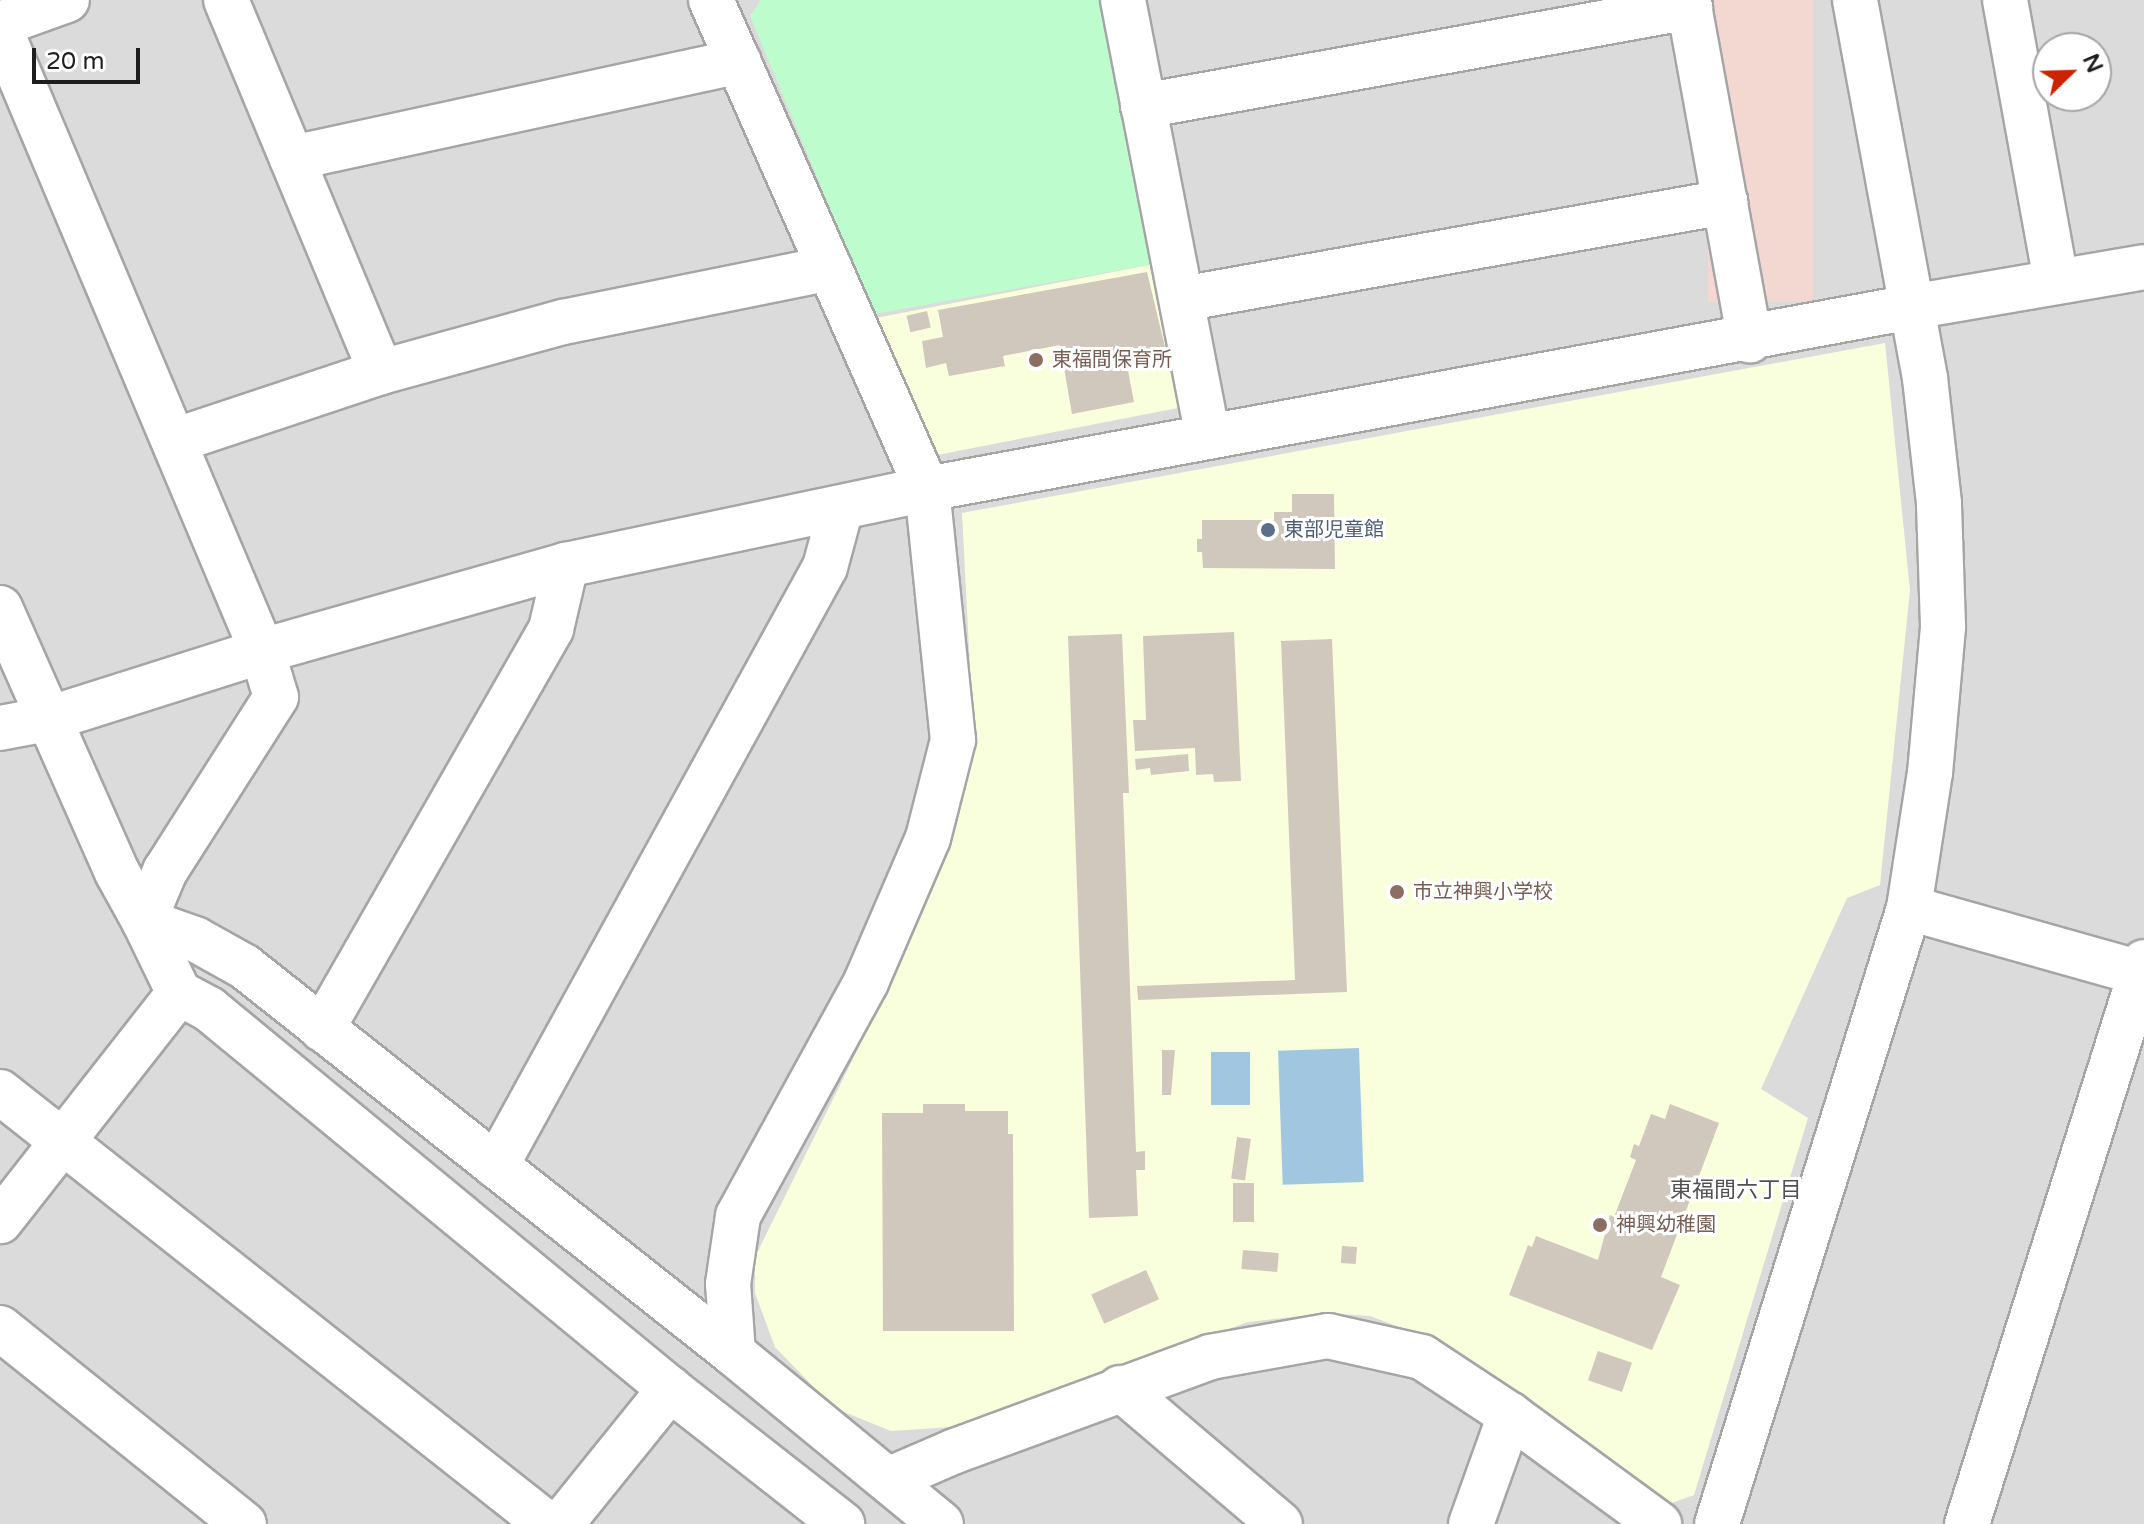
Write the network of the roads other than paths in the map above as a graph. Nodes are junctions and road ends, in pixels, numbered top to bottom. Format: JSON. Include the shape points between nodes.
{"nodes":[{"id":1,"x":67,"y":0,"type":"edge"},
{"id":2,"x":226,"y":0,"type":"edge"},
{"id":3,"x":711,"y":0,"type":"edge"},
{"id":4,"x":1123,"y":0,"type":"edge"},
{"id":5,"x":1855,"y":0,"type":"edge"},
{"id":6,"x":2005,"y":0,"type":"edge"},
{"id":7,"x":1689,"y":4,"type":"edge"},
{"id":8,"x":0,"y":26,"type":"edge"},
{"id":9,"x":739,"y":61,"type":"junction"},
{"id":10,"x":1143,"y":106,"type":"junction"},
{"id":11,"x":292,"y":158,"type":"junction"},
{"id":12,"x":1725,"y":202,"type":"junction"},
{"id":13,"x":830,"y":268,"type":"junction"},
{"id":14,"x":2144,"y":269,"type":"edge"},
{"id":15,"x":2056,"y":280,"type":"junction"},
{"id":16,"x":1182,"y":299,"type":"junction"},
{"id":17,"x":1911,"y":307,"type":"junction"},
{"id":18,"x":1750,"y":340,"type":"junction"},
{"id":19,"x":381,"y":372,"type":"junction"},
{"id":20,"x":1208,"y":437,"type":"junction"},
{"id":21,"x":174,"y":441,"type":"junction"},
{"id":22,"x":927,"y":489,"type":"junction"},
{"id":23,"x":841,"y":508,"type":"junction"},
{"id":24,"x":566,"y":565,"type":"junction"},
{"id":25,"x":0,"y":608,"type":"edge"},
{"id":26,"x":262,"y":651,"type":"junction"},
{"id":27,"x":48,"y":719,"type":"junction"},
{"id":28,"x":0,"y":728,"type":"edge"},
{"id":29,"x":1909,"y":908,"type":"junction"},
{"id":30,"x":144,"y":921,"type":"junction"},
{"id":31,"x":2143,"y":970,"type":"edge"},
{"id":32,"x":179,"y":993,"type":"junction"},
{"id":33,"x":322,"y":1029,"type":"junction"},
{"id":34,"x":0,"y":1092,"type":"edge"},
{"id":35,"x":65,"y":1142,"type":"junction"},
{"id":36,"x":496,"y":1166,"type":"junction"},
{"id":37,"x":0,"y":1221,"type":"edge"},
{"id":38,"x":0,"y":1328,"type":"edge"},
{"id":39,"x":733,"y":1353,"type":"junction"},
{"id":40,"x":1120,"y":1388,"type":"junction"},
{"id":41,"x":670,"y":1389,"type":"junction"},
{"id":42,"x":1510,"y":1415,"type":"junction"},
{"id":43,"x":890,"y":1479,"type":"junction"},
{"id":44,"x":244,"y":1524,"type":"edge"},
{"id":45,"x":547,"y":1524,"type":"edge"},
{"id":46,"x":561,"y":1524,"type":"edge"},
{"id":47,"x":842,"y":1524,"type":"edge"},
{"id":48,"x":941,"y":1524,"type":"edge"},
{"id":49,"x":1280,"y":1524,"type":"edge"},
{"id":50,"x":1471,"y":1524,"type":"edge"},
{"id":51,"x":1659,"y":1524,"type":"edge"},
{"id":52,"x":1717,"y":1524,"type":"edge"},
{"id":53,"x":1967,"y":1524,"type":"edge"}],
"edges":[{"from":1,"to":8,"type":"street"},
{"from":2,"to":11,"type":"street"},
{"from":3,"to":9,"type":"street"},
{"from":4,"to":10,"type":"street"},
{"from":5,"to":17,"type":"street"},
{"from":6,"to":15,"type":"street"},
{"from":7,"to":10,"type":"street"},
{"from":7,"to":12,"type":"street"},
{"from":8,"to":21,"type":"street"},
{"from":9,"to":11,"type":"street"},
{"from":9,"to":13,"type":"street"},
{"from":10,"to":16,"type":"street"},
{"from":11,"to":19,"type":"street"},
{"from":12,"to":16,"type":"street"},
{"from":12,"to":18,"type":"street"},
{"from":13,"to":19,"type":"street","via":[[563,322]]},
{"from":13,"to":22,"type":"street"},
{"from":14,"to":15,"type":"street"},
{"from":15,"to":17,"type":"street"},
{"from":16,"to":20,"type":"street"},
{"from":17,"to":18,"type":"street"},
{"from":17,"to":29,"type":"street","via":[[1939,503],[1943,626],[1930,773]]},
{"from":18,"to":20,"type":"street"},
{"from":19,"to":21,"type":"street"},
{"from":20,"to":22,"type":"street"},
{"from":21,"to":26,"type":"street"},
{"from":22,"to":23,"type":"street"},
{"from":22,"to":39,"type":"street","via":[[953,740],[928,838],[866,982],[738,1216],[728,1284]]},
{"from":23,"to":24,"type":"street"},
{"from":23,"to":36,"type":"street","via":[[825,567]]},
{"from":24,"to":26,"type":"street"},
{"from":24,"to":33,"type":"street","via":[[551,629]]},
{"from":25,"to":27,"type":"street"},
{"from":26,"to":27,"type":"street"},
{"from":26,"to":30,"type":"street","via":[[276,697],[165,871]]},
{"from":27,"to":28,"type":"street"},
{"from":27,"to":30,"type":"street"},
{"from":29,"to":31,"type":"street"},
{"from":29,"to":52,"type":"street"},
{"from":30,"to":32,"type":"street"},
{"from":30,"to":33,"type":"street","via":[[195,939],[245,967]]},
{"from":31,"to":53,"type":"street"},
{"from":32,"to":35,"type":"street"},
{"from":32,"to":41,"type":"street","via":[[209,1009]]},
{"from":33,"to":36,"type":"street"},
{"from":34,"to":35,"type":"street"},
{"from":35,"to":37,"type":"street"},
{"from":35,"to":45,"type":"street"},
{"from":36,"to":39,"type":"street"},
{"from":38,"to":44,"type":"street"},
{"from":39,"to":43,"type":"street"},
{"from":40,"to":42,"type":"street","via":[[1210,1357],[1328,1336],[1422,1357]]},
{"from":40,"to":43,"type":"street"},
{"from":40,"to":49,"type":"street"},
{"from":41,"to":46,"type":"street"},
{"from":41,"to":47,"type":"street"},
{"from":42,"to":50,"type":"street"},
{"from":42,"to":51,"type":"street"},
{"from":43,"to":48,"type":"street"}]}
